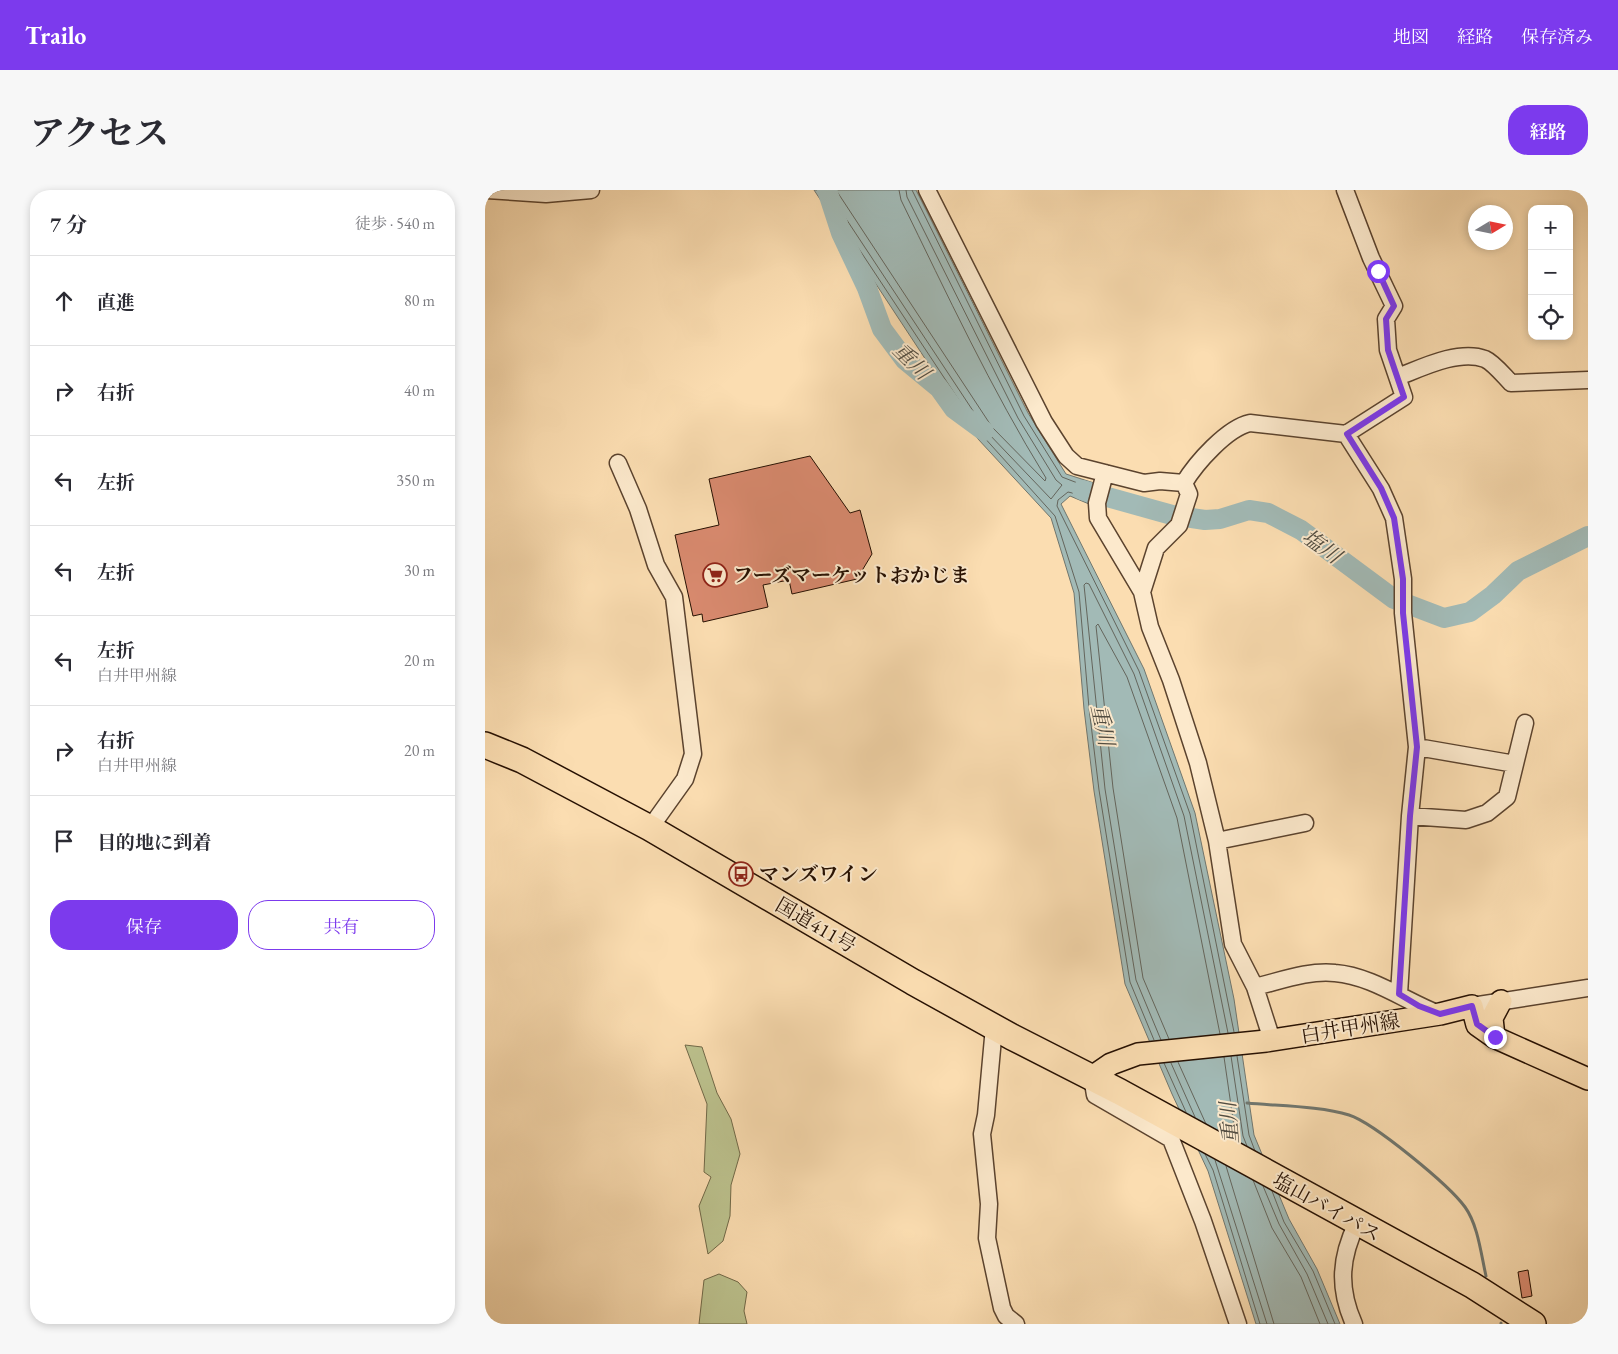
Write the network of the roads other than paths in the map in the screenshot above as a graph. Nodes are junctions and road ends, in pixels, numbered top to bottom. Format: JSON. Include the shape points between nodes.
{"nodes":[{"id":1,"x":487,"y":190,"type":"edge"},
{"id":2,"x":591,"y":190,"type":"edge"},
{"id":3,"x":927,"y":190,"type":"edge"},
{"id":4,"x":1345,"y":190,"type":"edge"},
{"id":5,"x":1398,"y":377,"type":"junction"},
{"id":6,"x":1588,"y":380,"type":"edge"},
{"id":7,"x":1347,"y":434,"type":"junction"},
{"id":8,"x":618,"y":463,"type":"dead end"},
{"id":9,"x":1105,"y":472,"type":"junction"},
{"id":10,"x":1186,"y":488,"type":"junction"},
{"id":11,"x":1143,"y":592,"type":"junction"},
{"id":12,"x":1525,"y":723,"type":"dead end"},
{"id":13,"x":485,"y":745,"type":"edge"},
{"id":14,"x":1417,"y":747,"type":"junction"},
{"id":15,"x":1515,"y":764,"type":"junction"},
{"id":16,"x":1410,"y":816,"type":"junction"},
{"id":17,"x":1305,"y":823,"type":"dead end"},
{"id":18,"x":650,"y":828,"type":"junction"},
{"id":19,"x":1217,"y":840,"type":"junction"},
{"id":20,"x":1255,"y":987,"type":"junction"},
{"id":21,"x":1588,"y":988,"type":"edge"},
{"id":22,"x":1399,"y":994,"type":"junction"},
{"id":23,"x":1501,"y":1000,"type":"junction"},
{"id":24,"x":1472,"y":1006,"type":"junction"},
{"id":25,"x":1440,"y":1014,"type":"junction"},
{"id":26,"x":994,"y":1026,"type":"junction"},
{"id":27,"x":1495,"y":1037,"type":"junction"},
{"id":28,"x":1269,"y":1040,"type":"junction"},
{"id":29,"x":1092,"y":1077,"type":"junction"},
{"id":30,"x":1588,"y":1078,"type":"edge"},
{"id":31,"x":1120,"y":1092,"type":"joint"},
{"id":32,"x":1352,"y":1221,"type":"junction"},
{"id":33,"x":1015,"y":1324,"type":"edge"},
{"id":34,"x":1238,"y":1324,"type":"edge"},
{"id":35,"x":1354,"y":1324,"type":"edge"},
{"id":36,"x":1533,"y":1324,"type":"edge"}],
"edges":[{"from":1,"to":2,"type":"street","via":[[547,194]]},
{"from":3,"to":9,"type":"street","via":[[1044,422],[1066,456],[1077,466]]},
{"from":4,"to":5,"type":"street","via":[[1371,258],[1394,306],[1386,319],[1388,350]]},
{"from":5,"to":6,"type":"street","via":[[1436,361],[1466,357],[1485,359],[1511,383]]},
{"from":5,"to":7,"type":"street","via":[[1404,397]]},
{"from":7,"to":10,"type":"street","via":[[1250,423],[1241,425],[1193,468]]},
{"from":7,"to":14,"type":"street","via":[[1381,488],[1394,518],[1403,579],[1403,613]]},
{"from":8,"to":18,"type":"street","via":[[638,509],[656,565],[674,597],[693,754],[685,779]]},
{"from":9,"to":10,"type":"street","via":[[1144,483],[1160,480]]},
{"from":9,"to":11,"type":"street","via":[[1097,503],[1098,518]]},
{"from":10,"to":11,"type":"street","via":[[1179,525],[1156,548]]},
{"from":11,"to":19,"type":"street","via":[[1150,627],[1198,763]]},
{"from":12,"to":15,"type":"street"},
{"from":13,"to":18,"type":"highway","name":"国道411号","via":[[521,760]]},
{"from":14,"to":15,"type":"street"},
{"from":14,"to":16,"type":"street"},
{"from":15,"to":16,"type":"street","via":[[1507,796],[1487,813],[1466,820]]},
{"from":16,"to":22,"type":"street"},
{"from":17,"to":19,"type":"street"},
{"from":18,"to":26,"type":"highway","name":"国道411号"},
{"from":19,"to":20,"type":"street","via":[[1233,944]]},
{"from":20,"to":22,"type":"street","via":[[1307,974],[1333,972]]},
{"from":20,"to":28,"type":"street"},
{"from":21,"to":23,"type":"street"},
{"from":22,"to":25,"type":"street"},
{"from":23,"to":24,"type":"street"},
{"from":23,"to":27,"type":"main road","via":[[1492,1018]]},
{"from":24,"to":25,"type":"main road","name":"白井甲州線"},
{"from":24,"to":27,"type":"main road","via":[[1477,1024]]},
{"from":25,"to":28,"type":"main road","name":"白井甲州線"},
{"from":26,"to":29,"type":"highway","name":"国道411号"},
{"from":26,"to":33,"type":"street","via":[[982,1134],[989,1204],[987,1238],[1002,1308]]},
{"from":27,"to":30,"type":"main road"},
{"from":28,"to":29,"type":"main road","name":"白井甲州線","via":[[1138,1054],[1111,1064]]},
{"from":29,"to":31,"type":"highway","name":"国道411号"},
{"from":29,"to":34,"type":"street","via":[[1095,1095],[1171,1139]]},
{"from":31,"to":32,"type":"highway","name":"塩山バイパス"},
{"from":32,"to":35,"type":"street","via":[[1342,1277]]},
{"from":32,"to":36,"type":"highway","name":"塩山バイパス","via":[[1472,1285]]}]}
